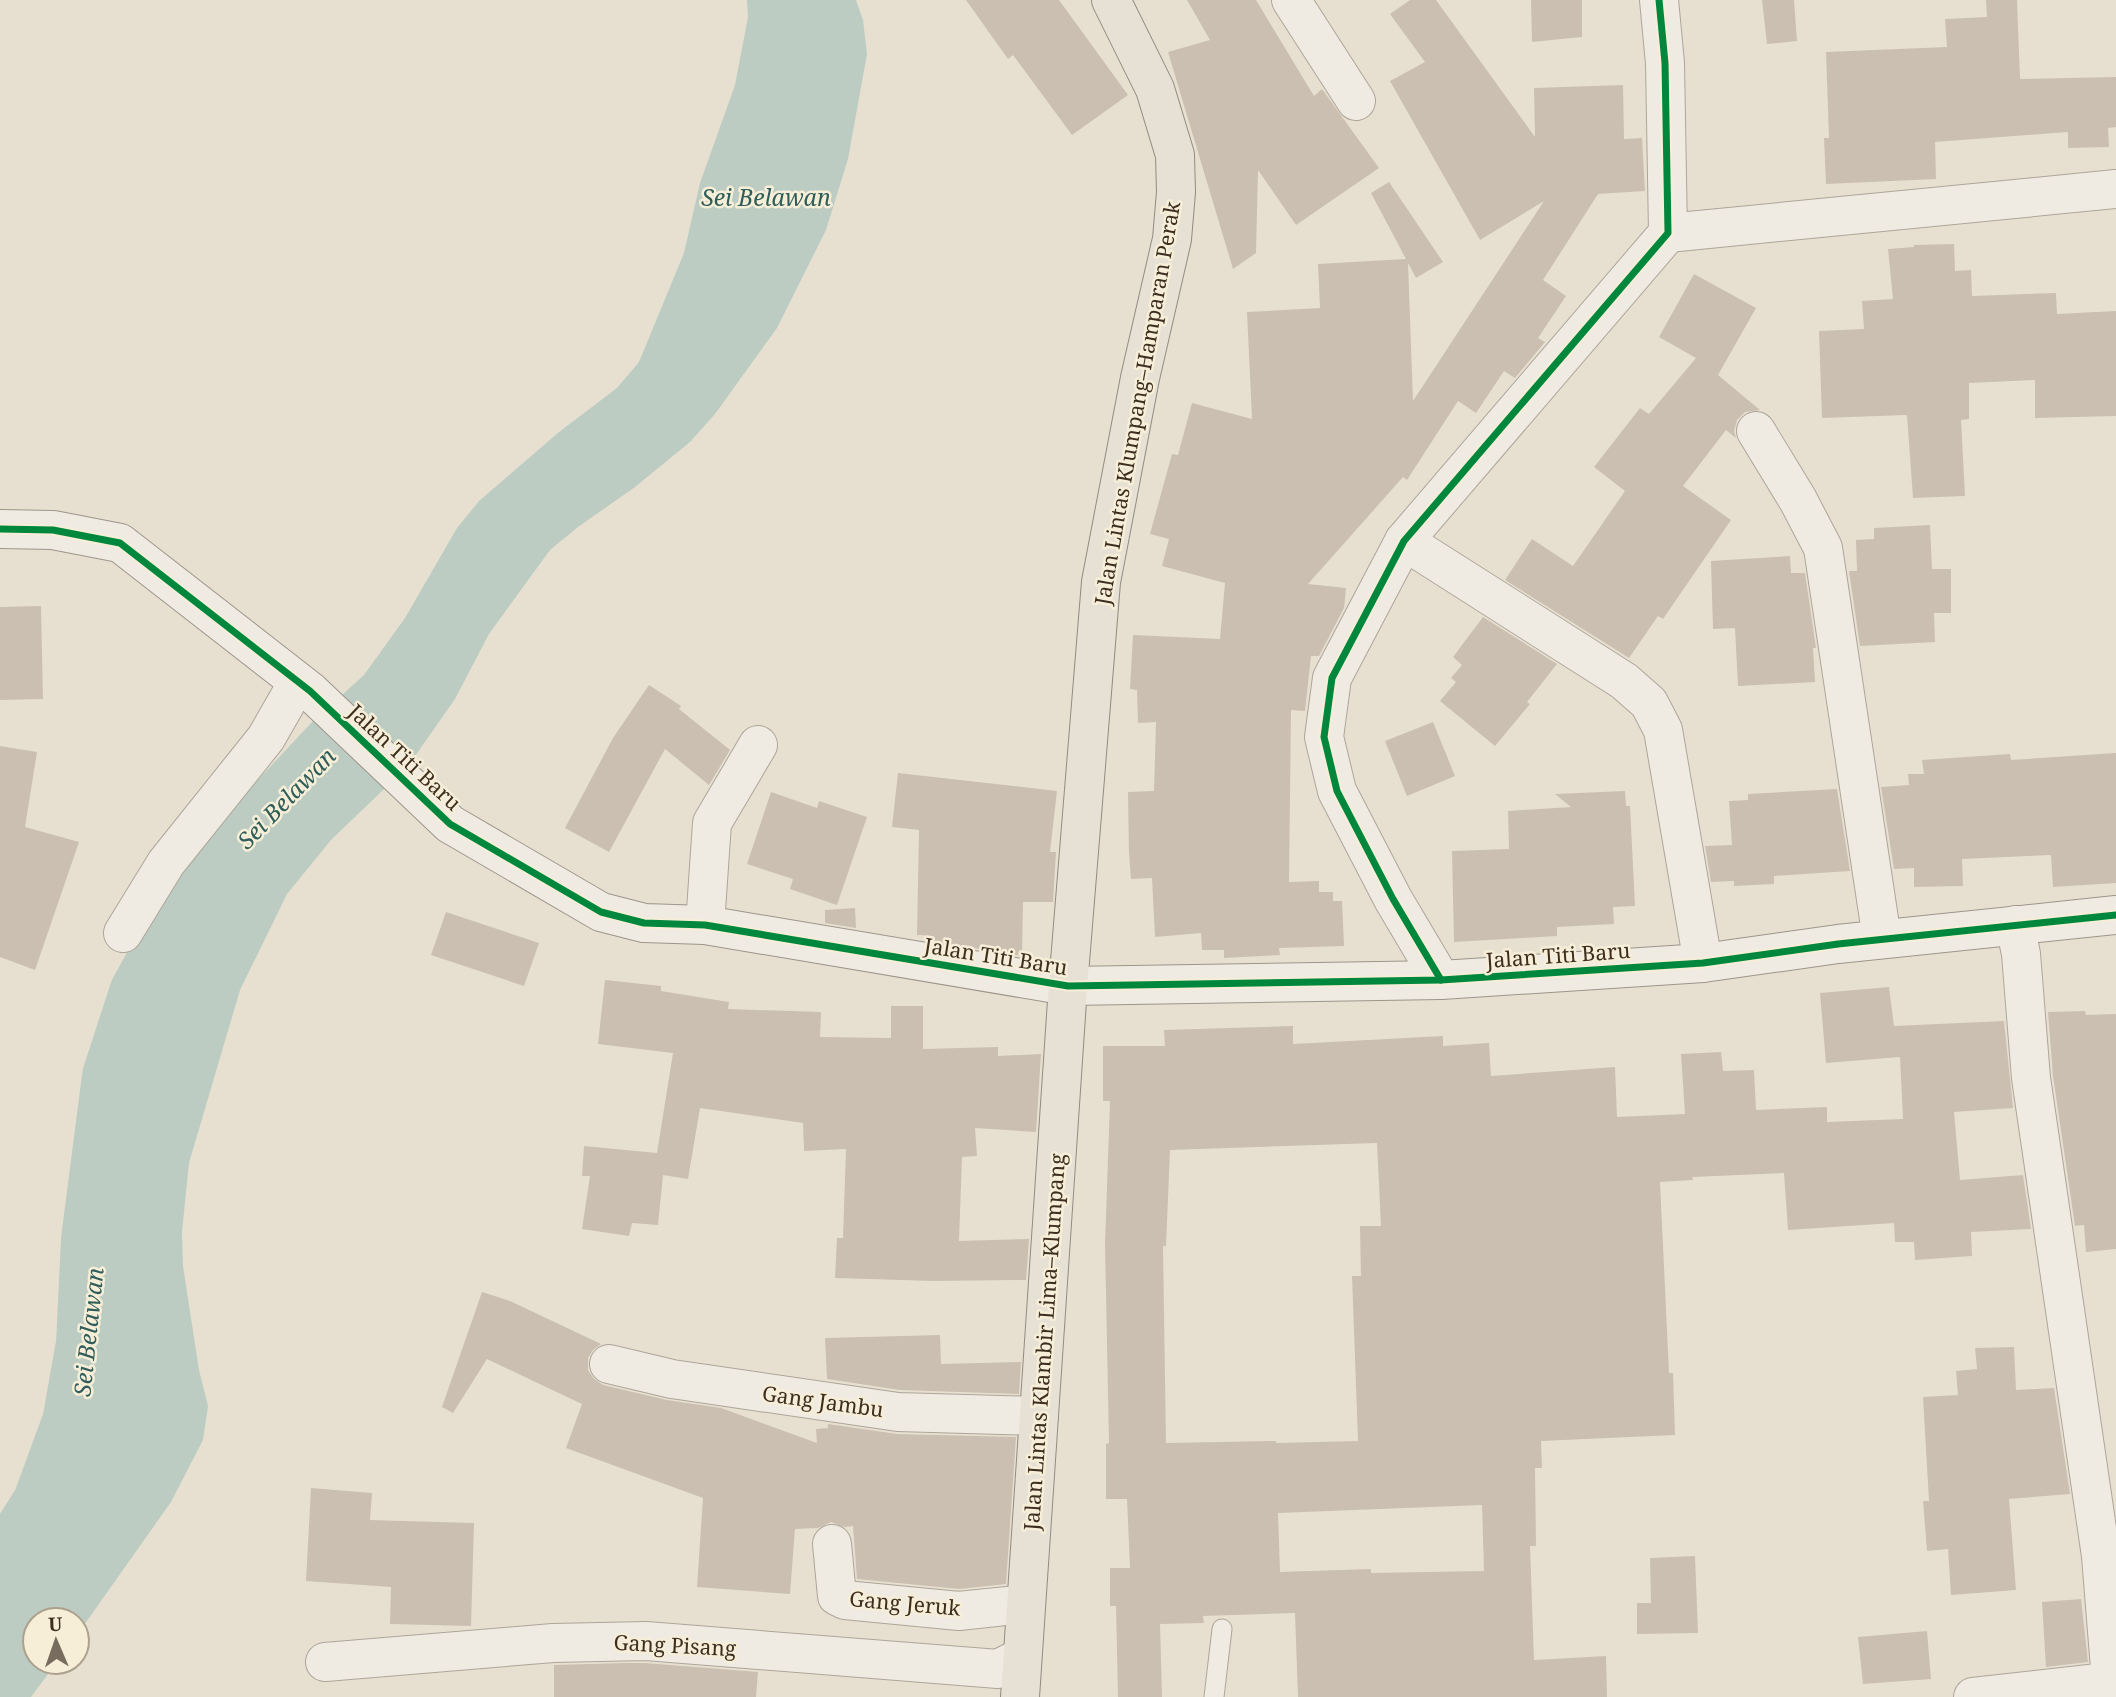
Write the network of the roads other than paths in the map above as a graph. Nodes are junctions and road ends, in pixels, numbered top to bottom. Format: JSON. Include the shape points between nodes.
{"nodes":[{"id":1,"x":1111,"y":0,"type":"edge"},
{"id":2,"x":1291,"y":0,"type":"edge"},
{"id":3,"x":1659,"y":0,"type":"edge"},
{"id":4,"x":1356,"y":101,"type":"dead end"},
{"id":5,"x":2116,"y":189,"type":"edge"},
{"id":6,"x":1668,"y":233,"type":"junction"},
{"id":7,"x":1756,"y":432,"type":"dead end"},
{"id":8,"x":0,"y":529,"type":"edge"},
{"id":9,"x":1404,"y":541,"type":"junction"},
{"id":10,"x":304,"y":686,"type":"junction"},
{"id":11,"x":758,"y":745,"type":"dead end"},
{"id":12,"x":2116,"y":915,"type":"edge"},
{"id":13,"x":705,"y":925,"type":"junction"},
{"id":14,"x":2015,"y":925,"type":"junction"},
{"id":15,"x":123,"y":933,"type":"dead end"},
{"id":16,"x":1882,"y":939,"type":"junction"},
{"id":17,"x":1703,"y":963,"type":"junction"},
{"id":18,"x":1441,"y":980,"type":"junction"},
{"id":19,"x":1068,"y":986,"type":"junction"},
{"id":20,"x":609,"y":1364,"type":"dead end"},
{"id":21,"x":1039,"y":1416,"type":"junction"},
{"id":22,"x":832,"y":1544,"type":"dead end"},
{"id":23,"x":1025,"y":1604,"type":"junction"},
{"id":24,"x":1222,"y":1629,"type":"dead end"},
{"id":25,"x":1022,"y":1657,"type":"junction"},
{"id":26,"x":325,"y":1662,"type":"dead end"},
{"id":27,"x":2114,"y":1681,"type":"edge"},
{"id":28,"x":1020,"y":1697,"type":"edge"},
{"id":29,"x":1214,"y":1697,"type":"edge"},
{"id":30,"x":1973,"y":1697,"type":"edge"}],
"edges":[{"from":1,"to":19,"type":"main road","name":"Jalan Lintas Klumpang–Hamparan Perak","via":[[1155,89],[1175,155],[1176,192],[1172,239],[1101,583]]},
{"from":2,"to":4,"type":"street"},
{"from":3,"to":6,"type":"street","via":[[1665,63]]},
{"from":5,"to":6,"type":"street"},
{"from":6,"to":9,"type":"street"},
{"from":7,"to":16,"type":"street","via":[[1823,548]]},
{"from":8,"to":10,"type":"street","name":"Jalan Titi Baru","via":[[53,530],[120,543]]},
{"from":9,"to":17,"type":"street","via":[[1624,681],[1649,702],[1662,730]]},
{"from":9,"to":18,"type":"street","via":[[1332,678],[1324,737],[1337,792]]},
{"from":10,"to":13,"type":"street","name":"Jalan Titi Baru","via":[[450,824],[601,912],[644,923]]},
{"from":10,"to":15,"type":"street","via":[[166,863]]},
{"from":11,"to":13,"type":"street","via":[[712,823]]},
{"from":12,"to":14,"type":"street","name":"Jalan Titi Baru"},
{"from":13,"to":19,"type":"street","name":"Jalan Titi Baru"},
{"from":14,"to":16,"type":"street","name":"Jalan Titi Baru"},
{"from":14,"to":27,"type":"street","via":[[2031,1077],[2101,1556]]},
{"from":16,"to":17,"type":"street","name":"Jalan Titi Baru"},
{"from":17,"to":18,"type":"street","name":"Jalan Titi Baru"},
{"from":18,"to":19,"type":"street","name":"Jalan Titi Baru"},
{"from":19,"to":21,"type":"main road","name":"Jalan Lintas Klambir Lima–Klumpang"},
{"from":20,"to":21,"type":"street","name":"Gang Jambu","via":[[672,1379],[898,1412]]},
{"from":21,"to":23,"type":"main road","name":"Jalan Lintas Klambir Lima–Klumpang"},
{"from":22,"to":23,"type":"street","name":"Gang Jeruk","via":[[835,1588],[837,1596],[845,1600],[959,1611]]},
{"from":23,"to":25,"type":"main road","name":"Jalan Lintas Klambir Lima–Klumpang"},
{"from":24,"to":29,"type":"lane"},
{"from":25,"to":26,"type":"street","name":"Gang Pisang","via":[[998,1669],[646,1641],[553,1643]]},
{"from":25,"to":28,"type":"main road","name":"Jalan Lintas Klambir Lima–Klumpang"},
{"from":27,"to":30,"type":"street"}]}
